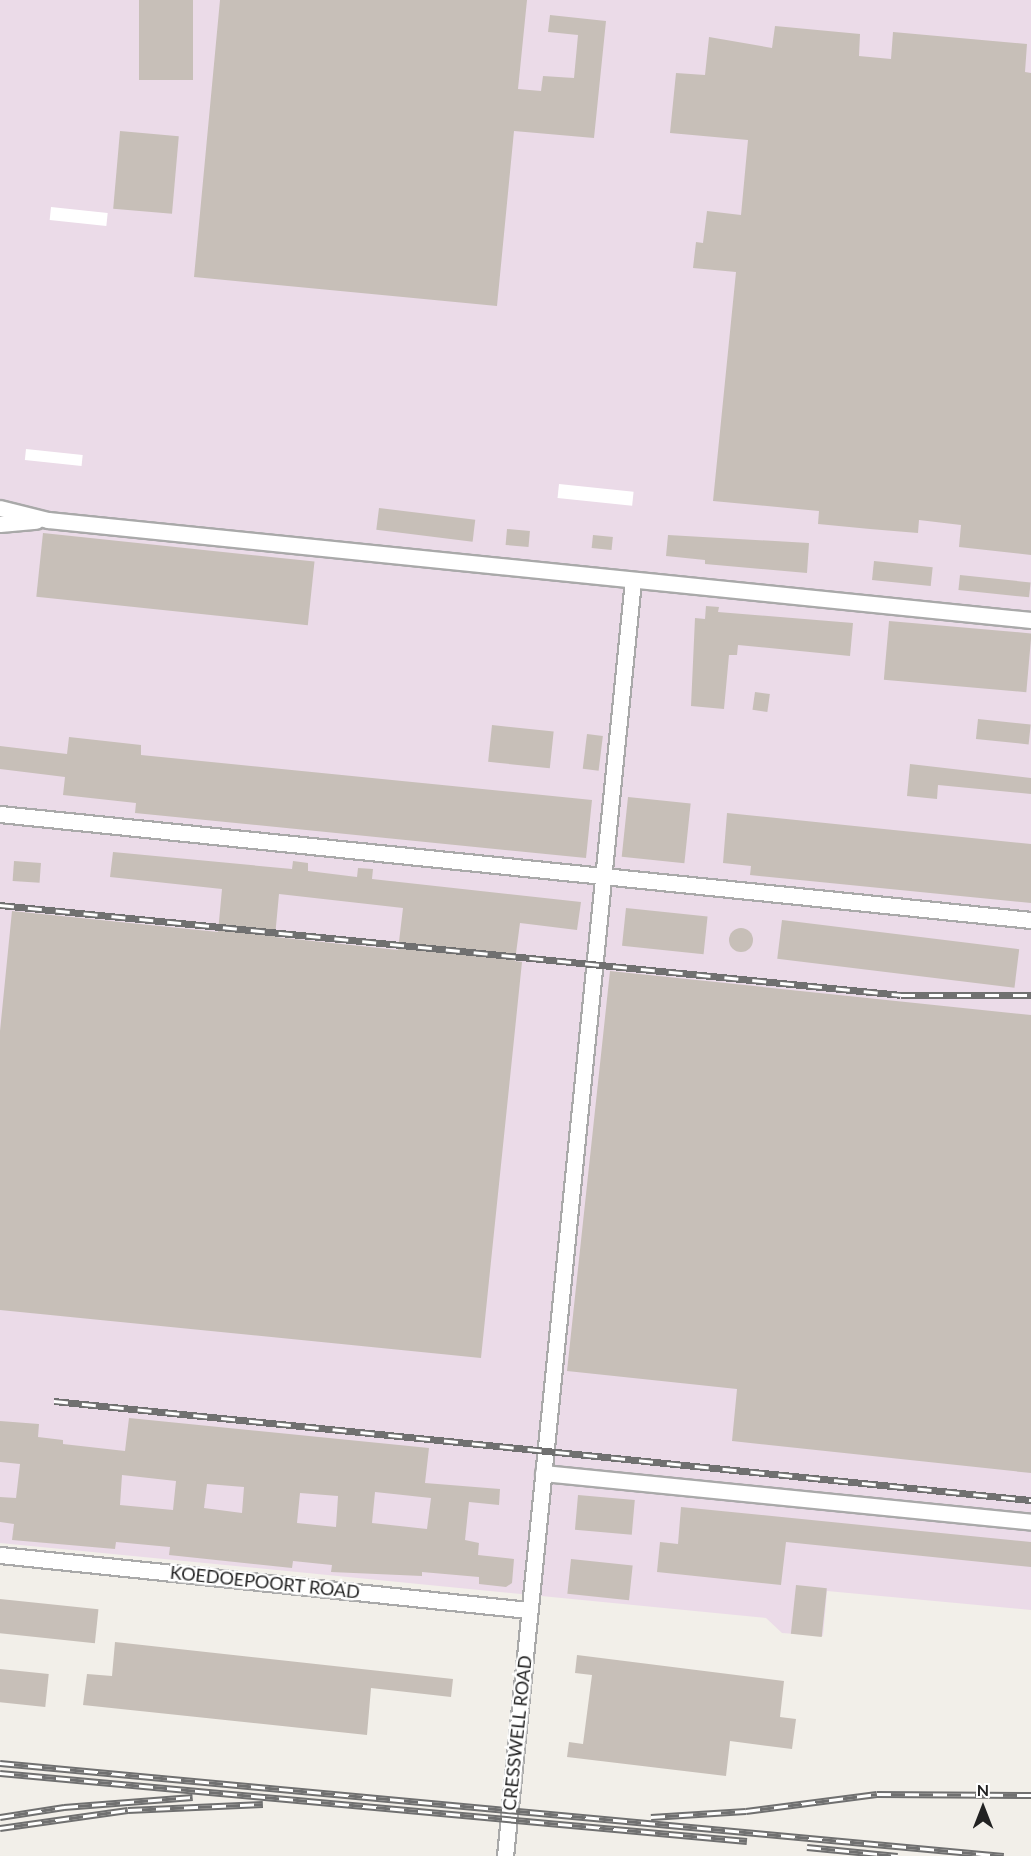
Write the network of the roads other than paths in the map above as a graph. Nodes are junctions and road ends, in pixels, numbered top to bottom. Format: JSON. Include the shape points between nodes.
{"nodes":[{"id":1,"x":0,"y":508,"type":"edge"},
{"id":2,"x":0,"y":514,"type":"edge"},
{"id":3,"x":48,"y":520,"type":"junction"},
{"id":4,"x":0,"y":524,"type":"edge"},
{"id":5,"x":633,"y":580,"type":"junction"},
{"id":6,"x":1031,"y":620,"type":"edge"},
{"id":7,"x":0,"y":814,"type":"edge"},
{"id":8,"x":602,"y":876,"type":"junction"},
{"id":9,"x":1031,"y":920,"type":"edge"},
{"id":10,"x":543,"y":1473,"type":"junction"},
{"id":11,"x":1031,"y":1522,"type":"edge"},
{"id":12,"x":0,"y":1555,"type":"edge"},
{"id":13,"x":530,"y":1610,"type":"junction"},
{"id":14,"x":505,"y":1856,"type":"edge"}],
"edges":[{"from":1,"to":2,"type":"street"},
{"from":1,"to":3,"type":"street"},
{"from":3,"to":4,"type":"street"},
{"from":3,"to":5,"type":"street"},
{"from":5,"to":6,"type":"street"},
{"from":5,"to":8,"type":"street","name":"CRESSWELL ROAD"},
{"from":7,"to":8,"type":"street"},
{"from":8,"to":9,"type":"street"},
{"from":8,"to":10,"type":"street","name":"CRESSWELL ROAD"},
{"from":10,"to":11,"type":"street"},
{"from":10,"to":13,"type":"street","name":"CRESSWELL ROAD"},
{"from":12,"to":13,"type":"street","name":"KOEDOEPOORT ROAD"},
{"from":13,"to":14,"type":"street","name":"CRESSWELL ROAD"}]}
